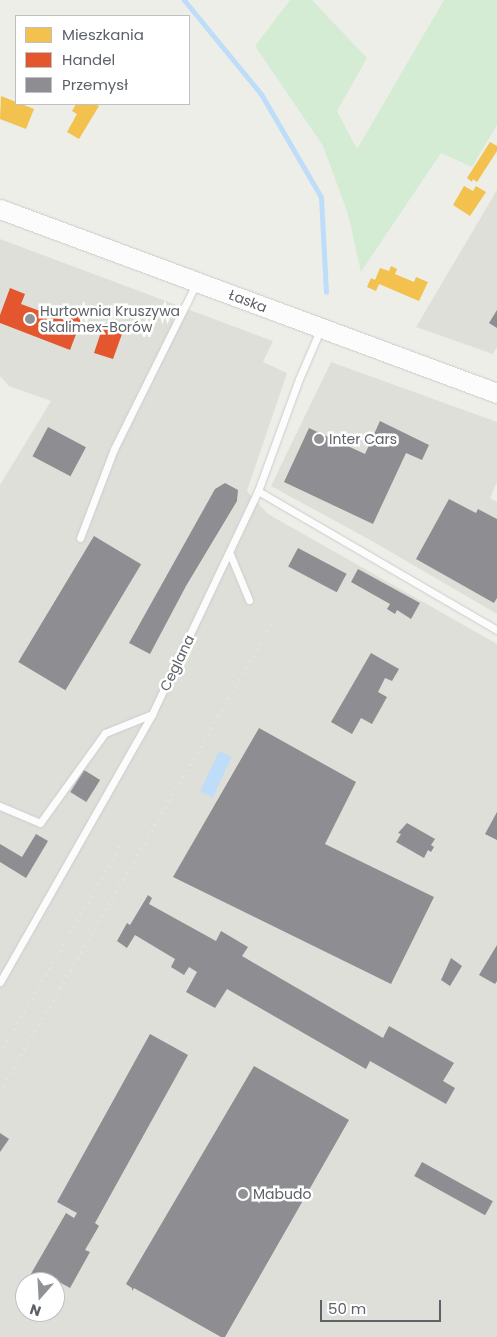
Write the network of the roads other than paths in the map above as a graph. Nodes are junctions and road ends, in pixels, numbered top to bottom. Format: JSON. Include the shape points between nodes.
{"nodes":[{"id":1,"x":0,"y":210,"type":"edge"},
{"id":2,"x":198,"y":282,"type":"junction"},
{"id":3,"x":321,"y":328,"type":"junction"},
{"id":4,"x":497,"y":393,"type":"edge"},
{"id":5,"x":258,"y":491,"type":"junction"},
{"id":6,"x":80,"y":538,"type":"dead end"},
{"id":7,"x":230,"y":554,"type":"junction"},
{"id":8,"x":249,"y":600,"type":"dead end"},
{"id":9,"x":497,"y":630,"type":"edge"},
{"id":10,"x":152,"y":714,"type":"junction"},
{"id":11,"x":0,"y":806,"type":"edge"},
{"id":12,"x":0,"y":982,"type":"edge"}],
"edges":[{"from":1,"to":2,"type":"main road","name":"Łaska"},
{"from":2,"to":3,"type":"main road","name":"Łaska"},
{"from":2,"to":6,"type":"lane","via":[[114,449]]},
{"from":3,"to":4,"type":"main road","name":"Łaska"},
{"from":3,"to":5,"type":"lane","name":"Ceglana"},
{"from":5,"to":7,"type":"lane","name":"Ceglana"},
{"from":5,"to":9,"type":"lane"},
{"from":7,"to":8,"type":"lane"},
{"from":7,"to":10,"type":"lane","name":"Ceglana"},
{"from":10,"to":11,"type":"lane","via":[[106,733],[40,823]]},
{"from":10,"to":12,"type":"lane","name":"Ceglana"}]}
